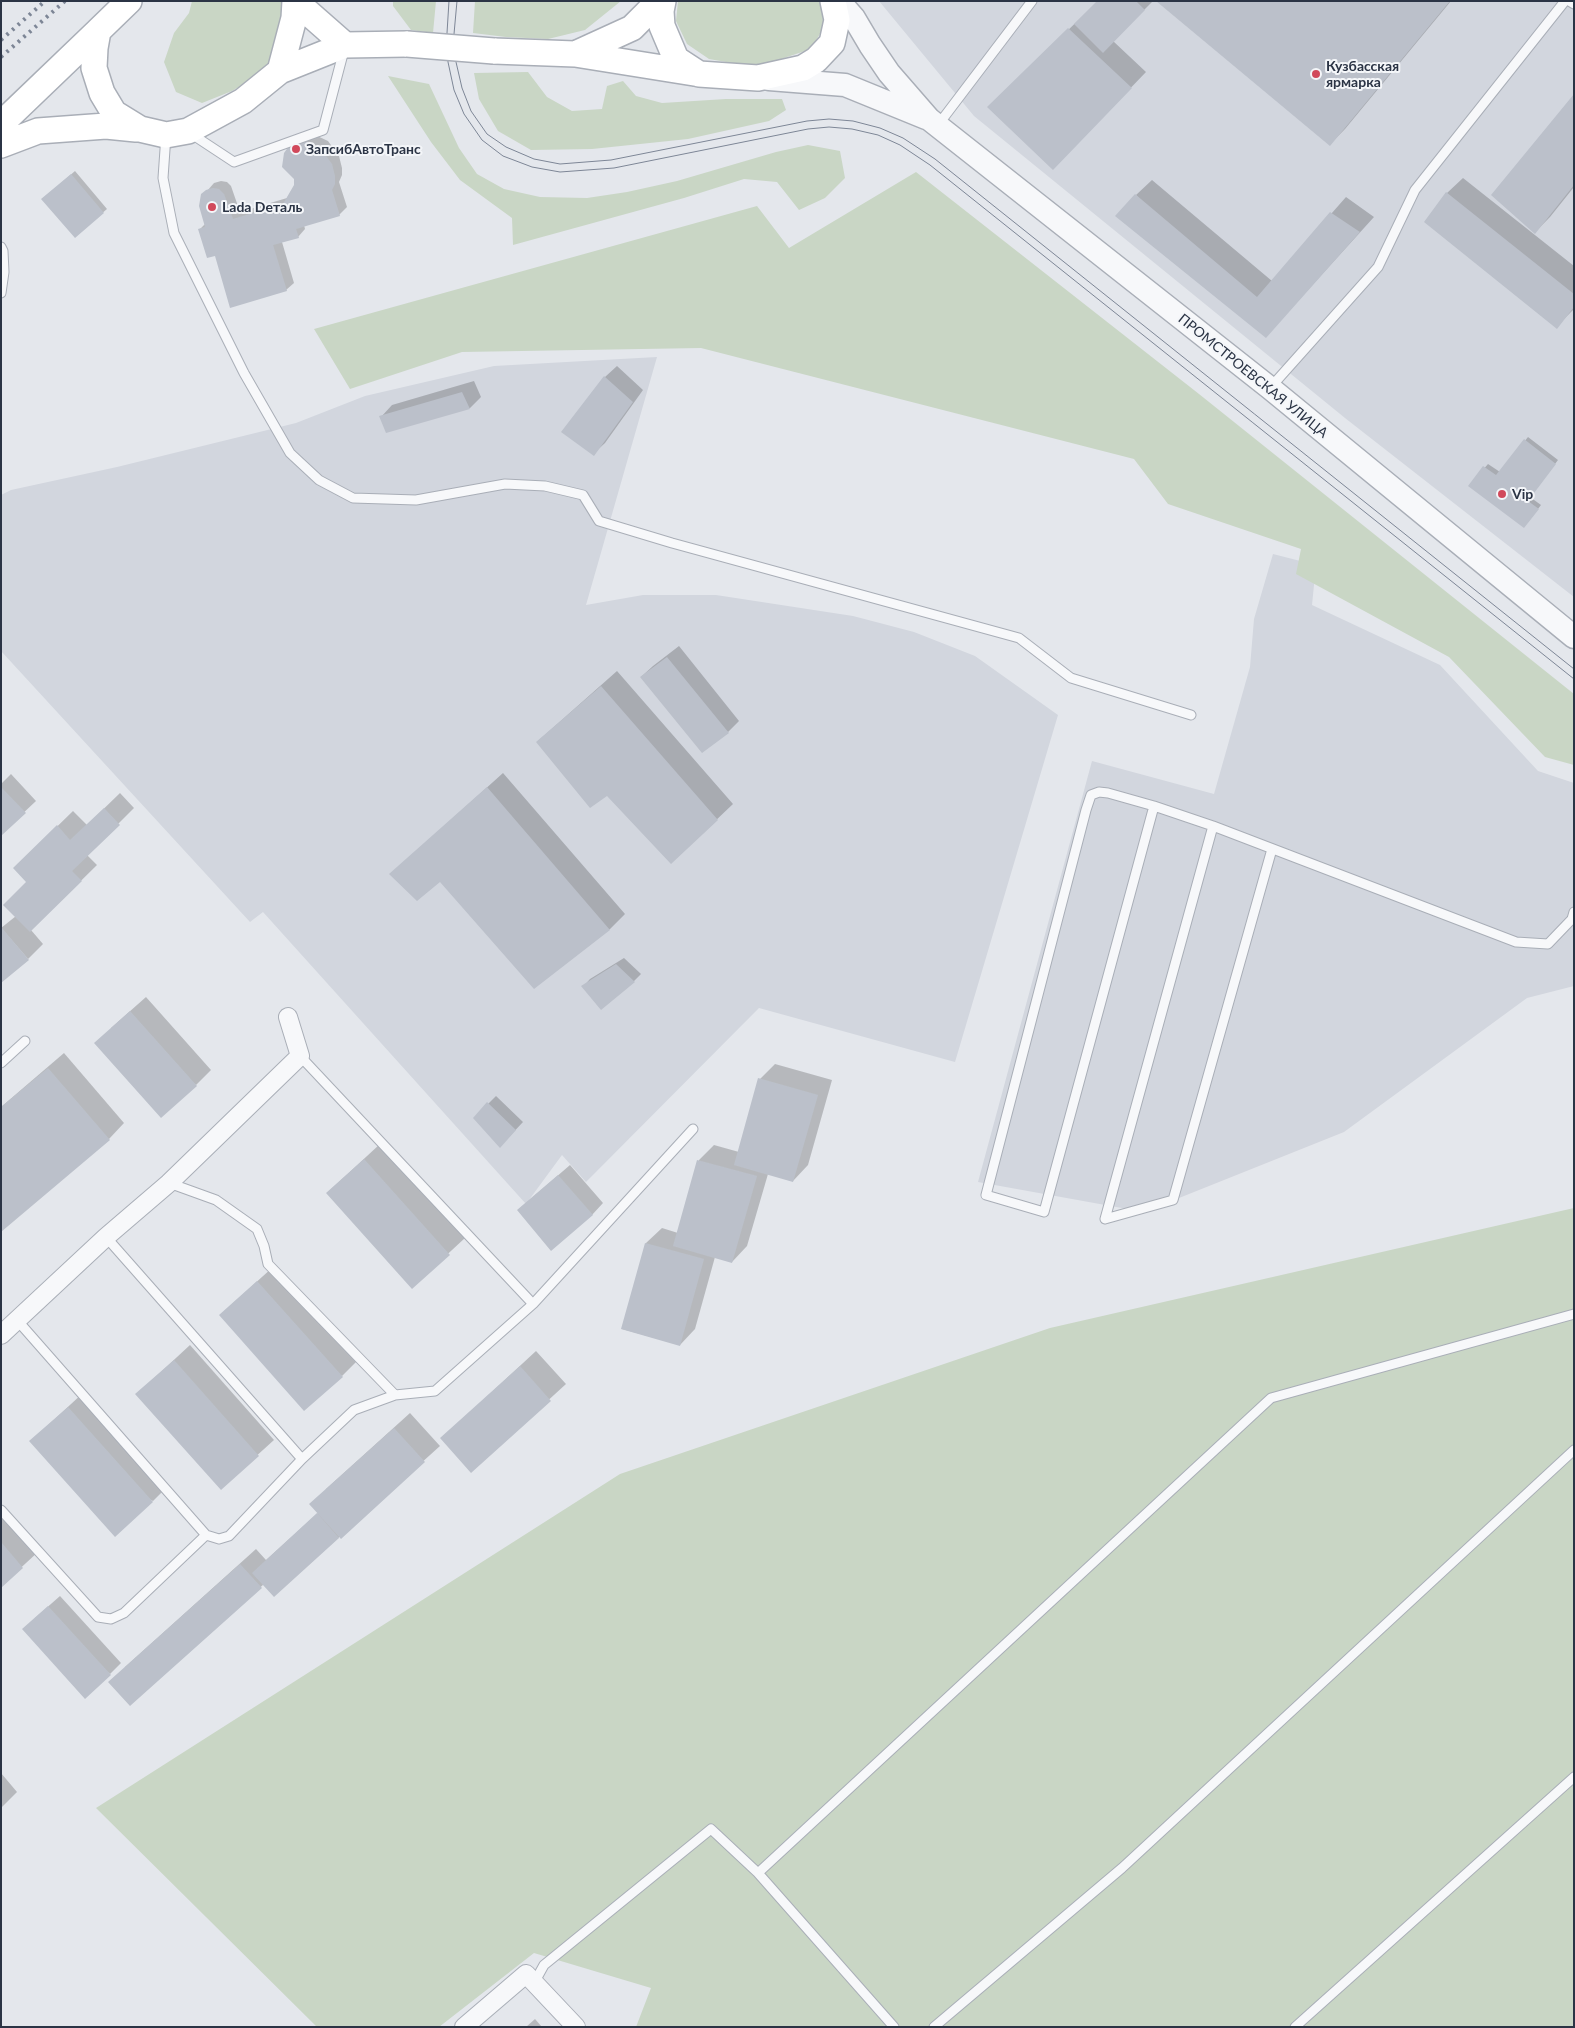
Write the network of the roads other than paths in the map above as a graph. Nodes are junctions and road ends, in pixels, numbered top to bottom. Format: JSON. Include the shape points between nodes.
{"nodes":[{"id":1,"x":129,"y":1,"type":"edge"},
{"id":2,"x":295,"y":1,"type":"edge"},
{"id":3,"x":661,"y":1,"type":"edge"},
{"id":4,"x":833,"y":1,"type":"edge"},
{"id":5,"x":839,"y":1,"type":"edge"},
{"id":6,"x":1032,"y":1,"type":"edge"},
{"id":7,"x":1565,"y":1,"type":"edge"},
{"id":8,"x":1569,"y":1,"type":"edge"},
{"id":9,"x":1574,"y":4,"type":"edge"},
{"id":10,"x":98,"y":31,"type":"junction"},
{"id":11,"x":346,"y":45,"type":"junction"},
{"id":12,"x":575,"y":54,"type":"junction"},
{"id":13,"x":280,"y":71,"type":"junction"},
{"id":14,"x":699,"y":74,"type":"junction"},
{"id":15,"x":758,"y":78,"type":"junction"},
{"id":16,"x":933,"y":122,"type":"junction"},
{"id":17,"x":1,"y":124,"type":"edge"},
{"id":18,"x":140,"y":129,"type":"junction"},
{"id":19,"x":177,"y":133,"type":"junction"},
{"id":20,"x":1,"y":145,"type":"edge"},
{"id":21,"x":1,"y":247,"type":"edge"},
{"id":22,"x":1,"y":293,"type":"edge"},
{"id":23,"x":1270,"y":388,"type":"junction"},
{"id":24,"x":1574,"y":637,"type":"edge"},
{"id":25,"x":1191,"y":715,"type":"dead end"},
{"id":26,"x":1154,"y":806,"type":"junction"},
{"id":27,"x":1213,"y":826,"type":"junction"},
{"id":28,"x":1272,"y":849,"type":"junction"},
{"id":29,"x":1574,"y":912,"type":"edge"},
{"id":30,"x":288,"y":1017,"type":"dead end"},
{"id":31,"x":25,"y":1041,"type":"dead end"},
{"id":32,"x":300,"y":1056,"type":"junction"},
{"id":33,"x":1,"y":1063,"type":"edge"},
{"id":34,"x":693,"y":1129,"type":"dead end"},
{"id":35,"x":169,"y":1183,"type":"junction"},
{"id":36,"x":106,"y":1237,"type":"junction"},
{"id":37,"x":533,"y":1304,"type":"junction"},
{"id":38,"x":1574,"y":1314,"type":"edge"},
{"id":39,"x":17,"y":1320,"type":"junction"},
{"id":40,"x":1,"y":1335,"type":"edge"},
{"id":41,"x":395,"y":1395,"type":"junction"},
{"id":42,"x":1574,"y":1450,"type":"edge"},
{"id":43,"x":302,"y":1459,"type":"junction"},
{"id":44,"x":1,"y":1510,"type":"edge"},
{"id":45,"x":206,"y":1535,"type":"junction"},
{"id":46,"x":1574,"y":1777,"type":"edge"},
{"id":47,"x":758,"y":1873,"type":"junction"},
{"id":48,"x":534,"y":1983,"type":"junction"},
{"id":49,"x":464,"y":2027,"type":"edge"},
{"id":50,"x":576,"y":2027,"type":"edge"},
{"id":51,"x":894,"y":2027,"type":"edge"},
{"id":52,"x":934,"y":2027,"type":"edge"},
{"id":53,"x":1295,"y":2027,"type":"edge"}],
"edges":[{"from":1,"to":10,"type":"main road"},
{"from":2,"to":11,"type":"main road"},
{"from":2,"to":13,"type":"main road","via":[[294,18]]},
{"from":3,"to":12,"type":"main road","via":[[632,28]]},
{"from":3,"to":14,"type":"main road","via":[[662,26],[676,59]]},
{"from":4,"to":15,"type":"main road","via":[[838,20],[832,43],[816,60],[803,68]]},
{"from":5,"to":16,"type":"street","via":[[889,72]]},
{"from":6,"to":16,"type":"lane"},
{"from":7,"to":23,"type":"lane","via":[[1415,190],[1378,267]]},
{"from":8,"to":9,"type":"lane"},
{"from":10,"to":17,"type":"main road"},
{"from":10,"to":18,"type":"main road","via":[[94,68],[102,93],[114,113]]},
{"from":11,"to":12,"type":"main road","bridge":true,"via":[[408,44]]},
{"from":11,"to":13,"type":"main road"},
{"from":11,"to":19,"type":"lane","via":[[323,130],[234,162]]},
{"from":12,"to":14,"type":"main road"},
{"from":13,"to":19,"type":"main road","via":[[243,101]]},
{"from":14,"to":15,"type":"main road"},
{"from":15,"to":16,"type":"street","via":[[846,85]]},
{"from":16,"to":23,"type":"street","name":"ПРОМСТРОЕВСКАЯ УЛИЦА"},
{"from":18,"to":19,"type":"main road"},
{"from":18,"to":20,"type":"main road","via":[[106,126],[38,131]]},
{"from":19,"to":25,"type":"lane","via":[[163,178],[174,233],[244,374],[290,452],[319,480],[353,498],[416,500],[505,484],[545,486],[583,495],[599,521],[1019,638],[1071,678]]},
{"from":21,"to":22,"type":"lane","via":[[4,272]]},
{"from":23,"to":24,"type":"street","name":"ПРОМСТРОЕВСКАЯ УЛИЦА"},
{"from":26,"to":26,"type":"lane","via":[[1108,793],[1092,794],[986,1195],[1044,1212]]},
{"from":26,"to":27,"type":"lane"},
{"from":27,"to":28,"type":"lane"},
{"from":27,"to":28,"type":"lane","via":[[1105,1219],[1174,1200]]},
{"from":28,"to":29,"type":"lane","via":[[1516,942],[1548,944],[1572,919]]},
{"from":30,"to":32,"type":"street"},
{"from":31,"to":33,"type":"lane"},
{"from":32,"to":35,"type":"street"},
{"from":32,"to":37,"type":"lane"},
{"from":34,"to":37,"type":"lane"},
{"from":35,"to":36,"type":"street"},
{"from":35,"to":41,"type":"lane","via":[[216,1200],[258,1229],[268,1264]]},
{"from":36,"to":39,"type":"street"},
{"from":36,"to":43,"type":"lane"},
{"from":37,"to":41,"type":"lane","via":[[435,1391]]},
{"from":38,"to":47,"type":"lane","via":[[1271,1398]]},
{"from":39,"to":40,"type":"street"},
{"from":39,"to":45,"type":"lane"},
{"from":41,"to":43,"type":"lane","via":[[354,1410]]},
{"from":42,"to":52,"type":"lane","via":[[1129,1861]]},
{"from":43,"to":45,"type":"lane","via":[[229,1536],[219,1539]]},
{"from":44,"to":45,"type":"lane","via":[[98,1617],[111,1619],[124,1613]]},
{"from":46,"to":53,"type":"lane"},
{"from":47,"to":48,"type":"lane","via":[[711,1829],[544,1965]]},
{"from":47,"to":51,"type":"lane"},
{"from":48,"to":49,"type":"street","via":[[526,1974]]},
{"from":48,"to":50,"type":"street"}]}
